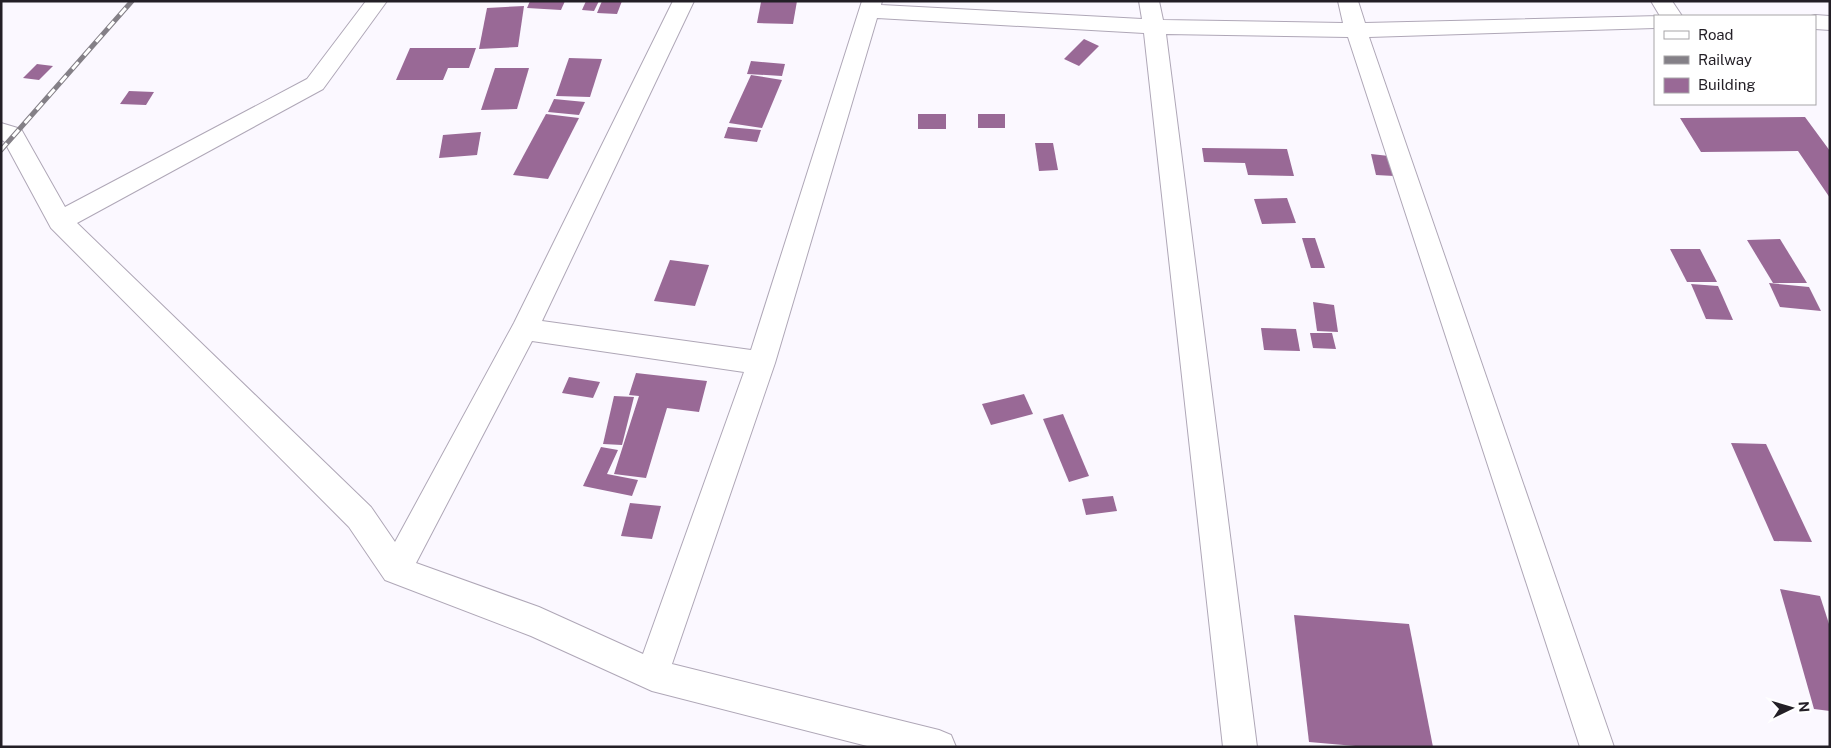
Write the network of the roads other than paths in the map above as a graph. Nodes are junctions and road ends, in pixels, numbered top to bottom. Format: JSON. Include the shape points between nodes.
{"nodes":[{"id":1,"x":377,"y":1,"type":"edge"},
{"id":2,"x":684,"y":1,"type":"edge"},
{"id":3,"x":1348,"y":1,"type":"edge"},
{"id":4,"x":1662,"y":1,"type":"edge"},
{"id":5,"x":871,"y":6,"type":"edge"},
{"id":6,"x":1152,"y":14,"type":"edge"},
{"id":7,"x":1670,"y":15,"type":"edge"},
{"id":8,"x":1654,"y":22,"type":"edge"},
{"id":9,"x":1816,"y":22,"type":"edge"},
{"id":10,"x":1830,"y":23,"type":"edge"},
{"id":11,"x":1356,"y":30,"type":"junction"},
{"id":12,"x":1,"y":131,"type":"edge"},
{"id":13,"x":60,"y":222,"type":"junction"},
{"id":14,"x":525,"y":329,"type":"junction"},
{"id":15,"x":761,"y":363,"type":"junction"},
{"id":16,"x":396,"y":570,"type":"junction"},
{"id":17,"x":652,"y":675,"type":"junction"},
{"id":18,"x":939,"y":747,"type":"edge"},
{"id":19,"x":1240,"y":747,"type":"edge"},
{"id":20,"x":1597,"y":747,"type":"edge"}],
"edges":[{"from":1,"to":13,"type":"street","via":[[315,84]]},
{"from":2,"to":14,"type":"street"},
{"from":3,"to":11,"type":"street"},
{"from":4,"to":7,"type":"street"},
{"from":5,"to":6,"type":"street"},
{"from":5,"to":15,"type":"street"},
{"from":6,"to":11,"type":"street"},
{"from":6,"to":19,"type":"street"},
{"from":8,"to":11,"type":"street"},
{"from":9,"to":10,"type":"street"},
{"from":11,"to":20,"type":"street"},
{"from":12,"to":13,"type":"street","via":[[13,135]]},
{"from":13,"to":16,"type":"street","via":[[360,517]]},
{"from":14,"to":15,"type":"street"},
{"from":14,"to":16,"type":"street"},
{"from":15,"to":17,"type":"street"},
{"from":16,"to":17,"type":"street","via":[[539,623]]},
{"from":17,"to":18,"type":"street"}]}
